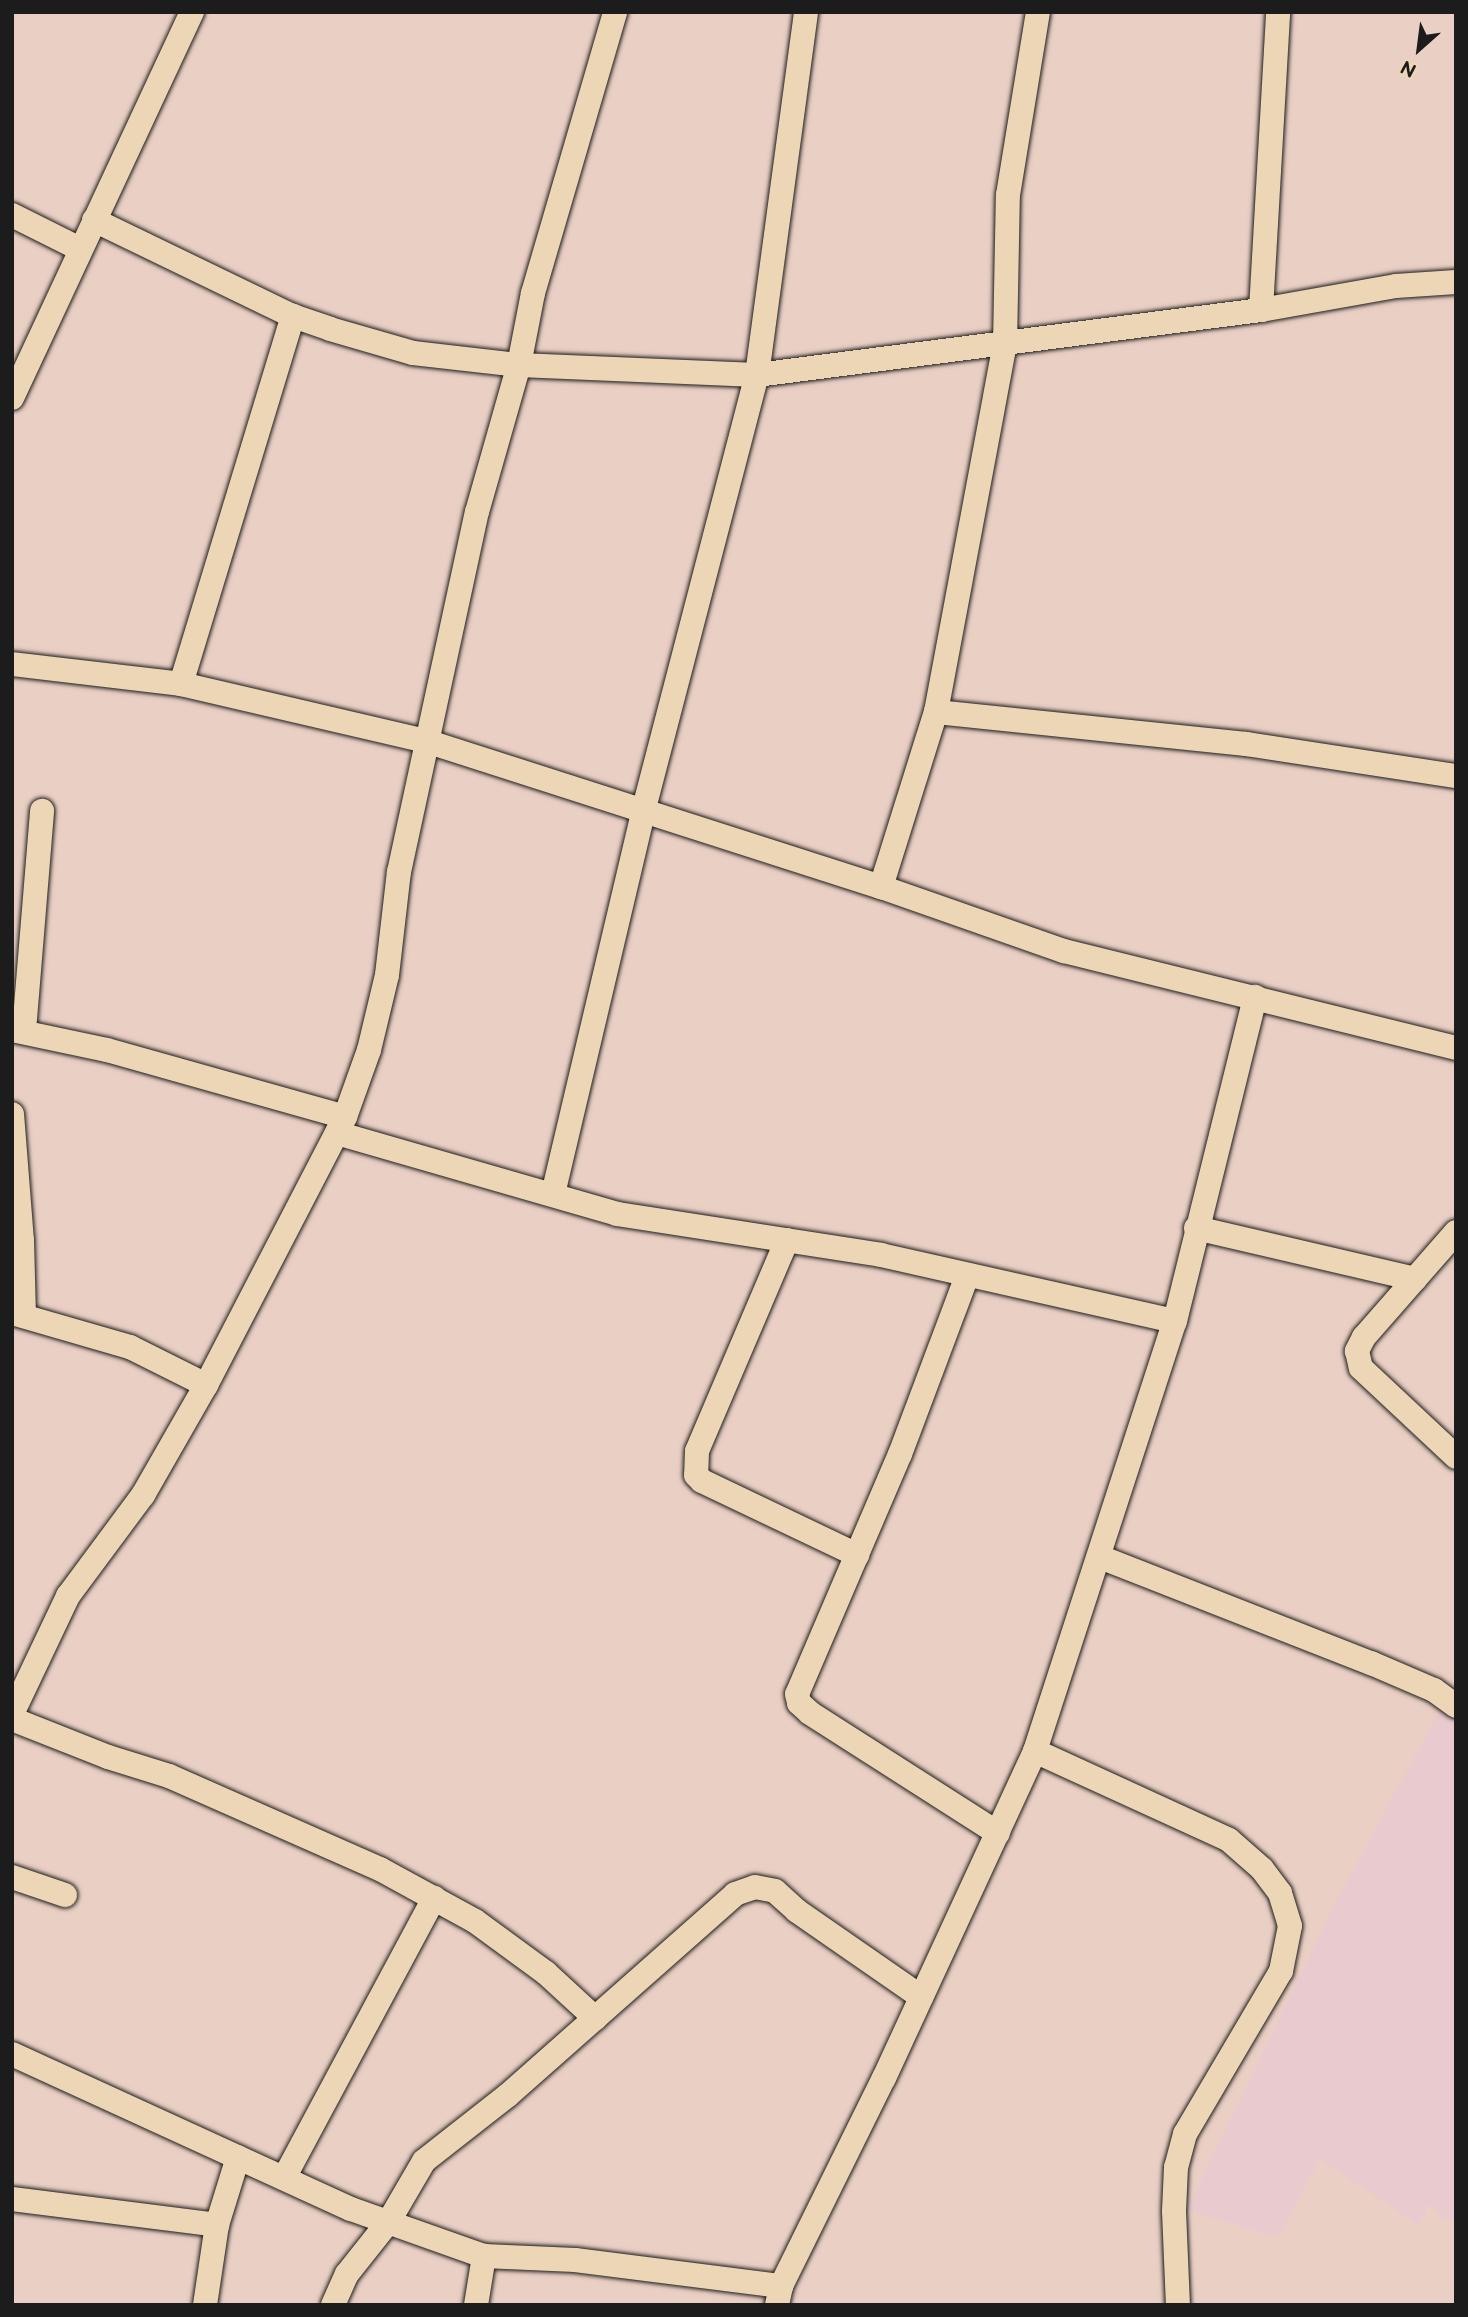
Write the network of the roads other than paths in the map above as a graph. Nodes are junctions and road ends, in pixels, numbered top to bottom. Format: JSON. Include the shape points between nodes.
{"nodes":[{"id":1,"x":192,"y":12,"type":"edge"},
{"id":2,"x":615,"y":12,"type":"edge"},
{"id":3,"x":806,"y":12,"type":"edge"},
{"id":4,"x":1038,"y":12,"type":"edge"},
{"id":5,"x":1278,"y":12,"type":"edge"},
{"id":6,"x":12,"y":215,"type":"edge"},
{"id":7,"x":94,"y":220,"type":"junction"},
{"id":8,"x":80,"y":249,"type":"junction"},
{"id":9,"x":1456,"y":282,"type":"edge"},
{"id":10,"x":1261,"y":310,"type":"junction"},
{"id":11,"x":293,"y":316,"type":"junction"},
{"id":12,"x":1005,"y":345,"type":"junction"},
{"id":13,"x":519,"y":365,"type":"junction"},
{"id":14,"x":757,"y":376,"type":"junction"},
{"id":15,"x":12,"y":398,"type":"edge"},
{"id":16,"x":12,"y":664,"type":"edge"},
{"id":17,"x":181,"y":684,"type":"junction"},
{"id":18,"x":936,"y":712,"type":"junction"},
{"id":19,"x":426,"y":741,"type":"junction"},
{"id":20,"x":1456,"y":776,"type":"edge"},
{"id":21,"x":42,"y":811,"type":"dead end"},
{"id":22,"x":643,"y":811,"type":"junction"},
{"id":23,"x":881,"y":887,"type":"junction"},
{"id":24,"x":1255,"y":997,"type":"junction"},
{"id":25,"x":18,"y":1030,"type":"edge"},
{"id":26,"x":1456,"y":1048,"type":"edge"},
{"id":27,"x":12,"y":1114,"type":"edge"},
{"id":28,"x":341,"y":1125,"type":"junction"},
{"id":29,"x":553,"y":1194,"type":"junction"},
{"id":30,"x":1196,"y":1228,"type":"junction"},
{"id":31,"x":1456,"y":1233,"type":"edge"},
{"id":32,"x":787,"y":1240,"type":"junction"},
{"id":33,"x":967,"y":1276,"type":"junction"},
{"id":34,"x":1415,"y":1279,"type":"junction"},
{"id":35,"x":18,"y":1314,"type":"edge"},
{"id":36,"x":1175,"y":1321,"type":"junction"},
{"id":37,"x":206,"y":1385,"type":"junction"},
{"id":38,"x":1456,"y":1457,"type":"edge"},
{"id":39,"x":857,"y":1555,"type":"junction"},
{"id":40,"x":1100,"y":1558,"type":"junction"},
{"id":41,"x":1456,"y":1706,"type":"edge"},
{"id":42,"x":12,"y":1716,"type":"edge"},
{"id":43,"x":1035,"y":1751,"type":"junction"},
{"id":44,"x":998,"y":1833,"type":"junction"},
{"id":45,"x":12,"y":1877,"type":"edge"},
{"id":46,"x":65,"y":1895,"type":"dead end"},
{"id":47,"x":434,"y":1898,"type":"junction"},
{"id":48,"x":921,"y":1997,"type":"junction"},
{"id":49,"x":595,"y":2018,"type":"junction"},
{"id":50,"x":12,"y":2054,"type":"edge"},
{"id":51,"x":238,"y":2157,"type":"junction"},
{"id":52,"x":284,"y":2178,"type":"junction"},
{"id":53,"x":12,"y":2199,"type":"edge"},
{"id":54,"x":389,"y":2221,"type":"junction"},
{"id":55,"x":217,"y":2225,"type":"junction"},
{"id":56,"x":484,"y":2256,"type":"junction"},
{"id":57,"x":779,"y":2295,"type":"edge"},
{"id":58,"x":205,"y":2305,"type":"edge"},
{"id":59,"x":333,"y":2305,"type":"edge"},
{"id":60,"x":476,"y":2305,"type":"edge"},
{"id":61,"x":1178,"y":2305,"type":"edge"}],
"edges":[{"from":1,"to":7,"type":"street"},
{"from":2,"to":13,"type":"street","via":[[533,293]]},
{"from":3,"to":14,"type":"street"},
{"from":4,"to":12,"type":"street","via":[[1008,195]]},
{"from":5,"to":10,"type":"street"},
{"from":6,"to":8,"type":"street"},
{"from":7,"to":8,"type":"street"},
{"from":7,"to":11,"type":"street"},
{"from":8,"to":15,"type":"street"},
{"from":9,"to":10,"type":"street","via":[[1396,286]]},
{"from":10,"to":12,"type":"street"},
{"from":11,"to":13,"type":"street","via":[[413,353]]},
{"from":11,"to":17,"type":"street"},
{"from":12,"to":14,"type":"street"},
{"from":12,"to":18,"type":"street"},
{"from":13,"to":14,"type":"street"},
{"from":13,"to":19,"type":"street","via":[[477,512]]},
{"from":14,"to":22,"type":"street"},
{"from":16,"to":17,"type":"street"},
{"from":17,"to":19,"type":"street"},
{"from":18,"to":20,"type":"street","via":[[1246,744]]},
{"from":18,"to":23,"type":"street"},
{"from":19,"to":22,"type":"street"},
{"from":19,"to":28,"type":"street","via":[[399,872],[387,975],[369,1050]]},
{"from":21,"to":25,"type":"street"},
{"from":22,"to":23,"type":"street"},
{"from":22,"to":29,"type":"street"},
{"from":23,"to":24,"type":"street","via":[[1064,951]]},
{"from":24,"to":26,"type":"street"},
{"from":24,"to":30,"type":"street"},
{"from":25,"to":28,"type":"street","via":[[107,1050]]},
{"from":27,"to":35,"type":"street","via":[[22,1240]]},
{"from":28,"to":29,"type":"street"},
{"from":28,"to":37,"type":"street"},
{"from":29,"to":32,"type":"street","via":[[617,1214]]},
{"from":30,"to":34,"type":"street"},
{"from":30,"to":36,"type":"street"},
{"from":31,"to":34,"type":"street"},
{"from":32,"to":33,"type":"street","via":[[881,1255]]},
{"from":32,"to":39,"type":"street","via":[[697,1451],[696,1475]]},
{"from":33,"to":36,"type":"street"},
{"from":33,"to":39,"type":"street"},
{"from":34,"to":38,"type":"street","via":[[1364,1337],[1357,1351],[1359,1360],[1361,1368]]},
{"from":35,"to":37,"type":"street","via":[[130,1347]]},
{"from":36,"to":40,"type":"street"},
{"from":37,"to":42,"type":"street","via":[[143,1494],[68,1597]]},
{"from":39,"to":44,"type":"street","via":[[797,1694],[799,1703]]},
{"from":40,"to":41,"type":"street","via":[[1371,1663],[1434,1690]]},
{"from":40,"to":43,"type":"street"},
{"from":42,"to":47,"type":"street","via":[[108,1757],[169,1776],[380,1869]]},
{"from":43,"to":44,"type":"street"},
{"from":43,"to":61,"type":"street","via":[[1229,1840],[1262,1869],[1280,1893],[1290,1926],[1281,1971],[1185,2134],[1176,2167],[1174,2211]]},
{"from":44,"to":48,"type":"street"},
{"from":45,"to":46,"type":"street"},
{"from":47,"to":49,"type":"street","via":[[526,1958]]},
{"from":47,"to":52,"type":"street"},
{"from":48,"to":49,"type":"street","via":[[775,1891],[755,1887],[735,1894]]},
{"from":48,"to":57,"type":"street"},
{"from":49,"to":54,"type":"street","via":[[424,2161]]},
{"from":50,"to":51,"type":"street"},
{"from":51,"to":52,"type":"street"},
{"from":51,"to":55,"type":"street"},
{"from":52,"to":54,"type":"street"},
{"from":53,"to":55,"type":"street"},
{"from":54,"to":56,"type":"street"},
{"from":54,"to":59,"type":"street","via":[[347,2274]]},
{"from":55,"to":58,"type":"street"},
{"from":56,"to":57,"type":"street","via":[[575,2260]]},
{"from":56,"to":60,"type":"street"}]}
